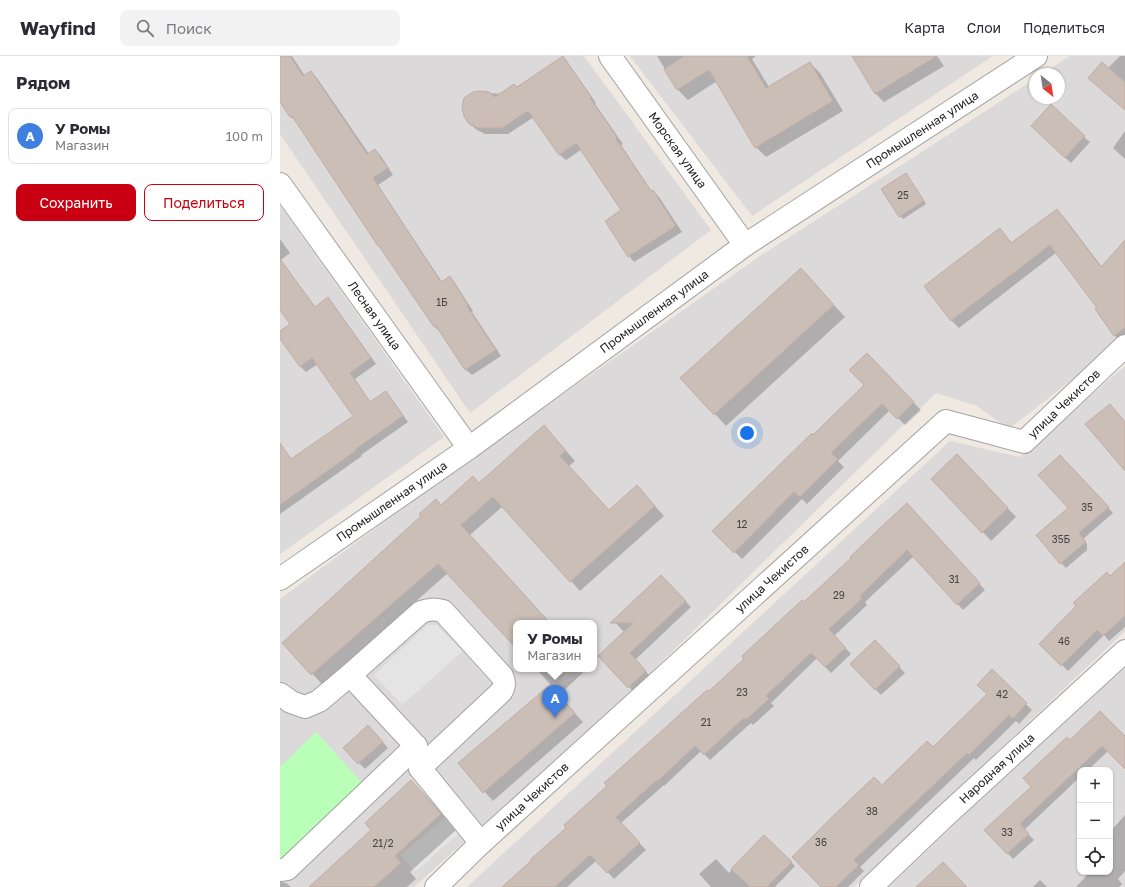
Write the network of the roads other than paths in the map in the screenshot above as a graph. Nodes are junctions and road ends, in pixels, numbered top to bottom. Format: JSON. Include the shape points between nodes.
{"nodes":[{"id":1,"x":610,"y":56,"type":"edge"},
{"id":2,"x":1036,"y":56,"type":"edge"},
{"id":3,"x":280,"y":184,"type":"edge"},
{"id":4,"x":745,"y":245,"type":"junction"},
{"id":5,"x":1125,"y":346,"type":"edge"},
{"id":6,"x":469,"y":448,"type":"junction"},
{"id":7,"x":280,"y":579,"type":"edge"},
{"id":8,"x":1125,"y":651,"type":"edge"},
{"id":9,"x":350,"y":675,"type":"junction"},
{"id":10,"x":280,"y":694,"type":"edge"},
{"id":11,"x":416,"y":746,"type":"junction"},
{"id":12,"x":420,"y":768,"type":"junction"},
{"id":13,"x":481,"y":843,"type":"junction"},
{"id":14,"x":280,"y":870,"type":"edge"},
{"id":15,"x":436,"y":887,"type":"edge"},
{"id":16,"x":871,"y":887,"type":"edge"}],
"edges":[{"from":1,"to":4,"type":"street","name":"Морская улица"},
{"from":2,"to":4,"type":"street","name":"Промышленная улица"},
{"from":3,"to":6,"type":"street","name":"Лесная улица"},
{"from":4,"to":6,"type":"street","name":"Промышленная улица"},
{"from":5,"to":13,"type":"street","name":"улица Чекистов","via":[[1024,442],[946,421]]},
{"from":6,"to":7,"type":"street","name":"Промышленная улица"},
{"from":8,"to":16,"type":"street","name":"Народная улица"},
{"from":9,"to":10,"type":"street","via":[[319,701],[305,707],[290,702]]},
{"from":9,"to":11,"type":"street"},
{"from":9,"to":12,"type":"street","via":[[421,612],[436,609],[443,611],[502,676],[504,687],[501,692]]},
{"from":11,"to":12,"type":"street"},
{"from":11,"to":14,"type":"street","via":[[287,869]]},
{"from":12,"to":13,"type":"street"},
{"from":13,"to":15,"type":"street","name":"улица Чекистов"}]}
